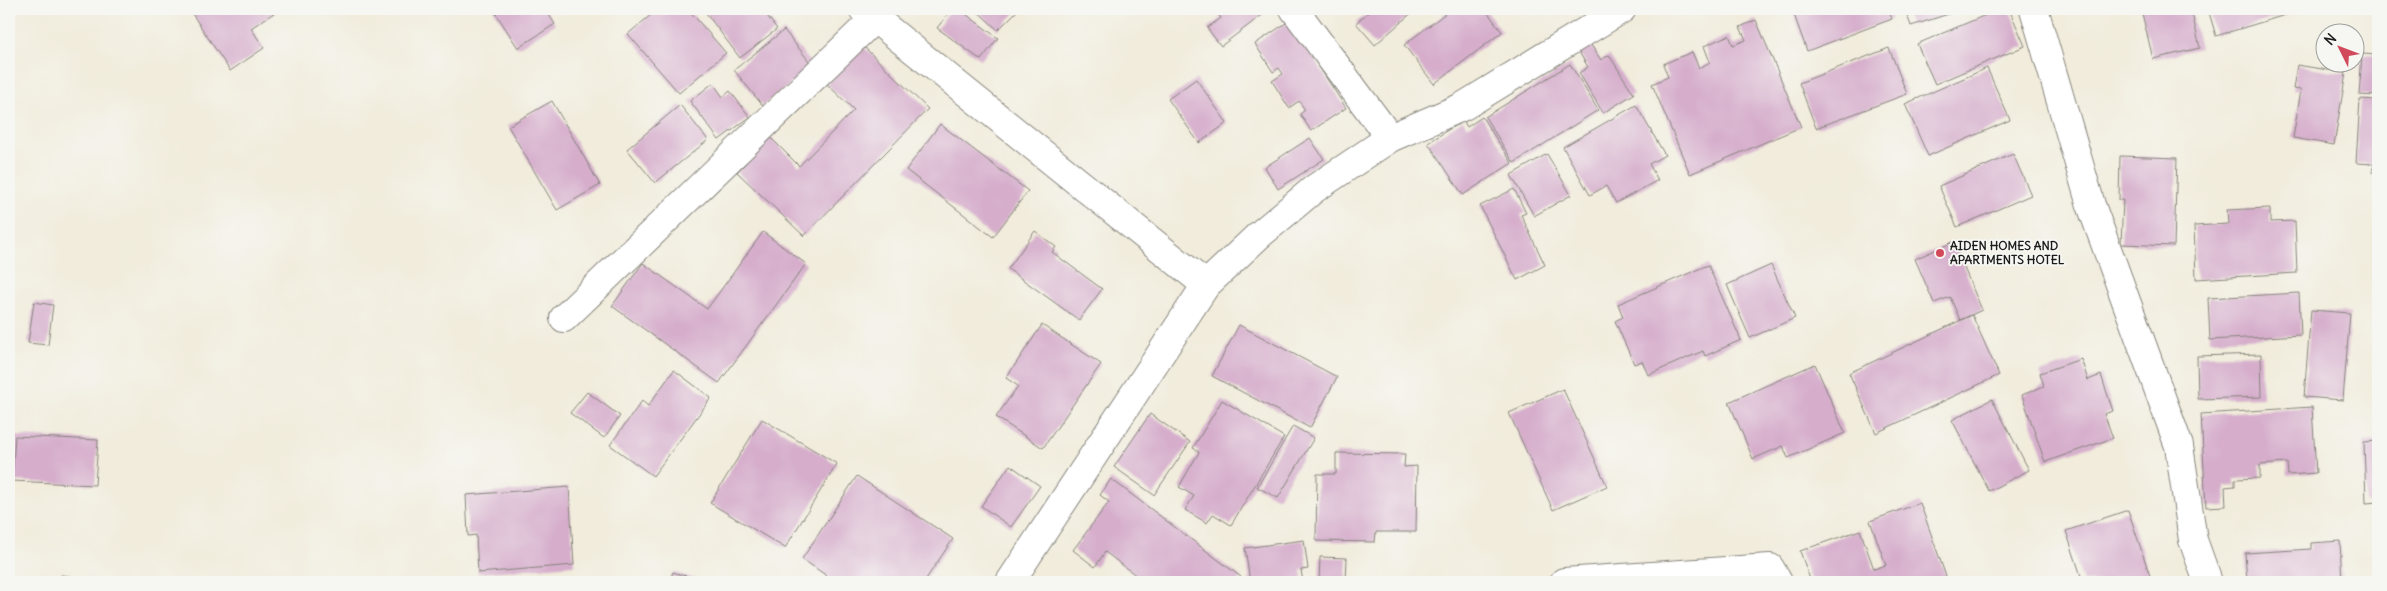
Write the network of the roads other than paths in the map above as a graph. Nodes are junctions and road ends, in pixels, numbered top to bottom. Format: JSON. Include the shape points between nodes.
{"nodes":[{"id":1,"x":1294,"y":9,"type":"edge"},
{"id":2,"x":1622,"y":9,"type":"edge"},
{"id":3,"x":2034,"y":9,"type":"edge"},
{"id":4,"x":869,"y":14,"type":"edge"},
{"id":5,"x":1390,"y":138,"type":"junction"},
{"id":6,"x":1206,"y":285,"type":"junction"},
{"id":7,"x":564,"y":318,"type":"dead end"},
{"id":8,"x":1010,"y":582,"type":"edge"},
{"id":9,"x":1564,"y":582,"type":"edge"},
{"id":10,"x":1778,"y":582,"type":"edge"},
{"id":11,"x":2208,"y":582,"type":"edge"}],
"edges":[{"from":1,"to":5,"type":"street"},
{"from":2,"to":5,"type":"street","via":[[1462,106]]},
{"from":3,"to":11,"type":"street","via":[[2091,204],[2179,446],[2192,540]]},
{"from":4,"to":6,"type":"street"},
{"from":4,"to":7,"type":"street"},
{"from":5,"to":6,"type":"street","via":[[1314,189]]},
{"from":6,"to":8,"type":"street"},
{"from":9,"to":10,"type":"street","via":[[1770,568]]}]}
